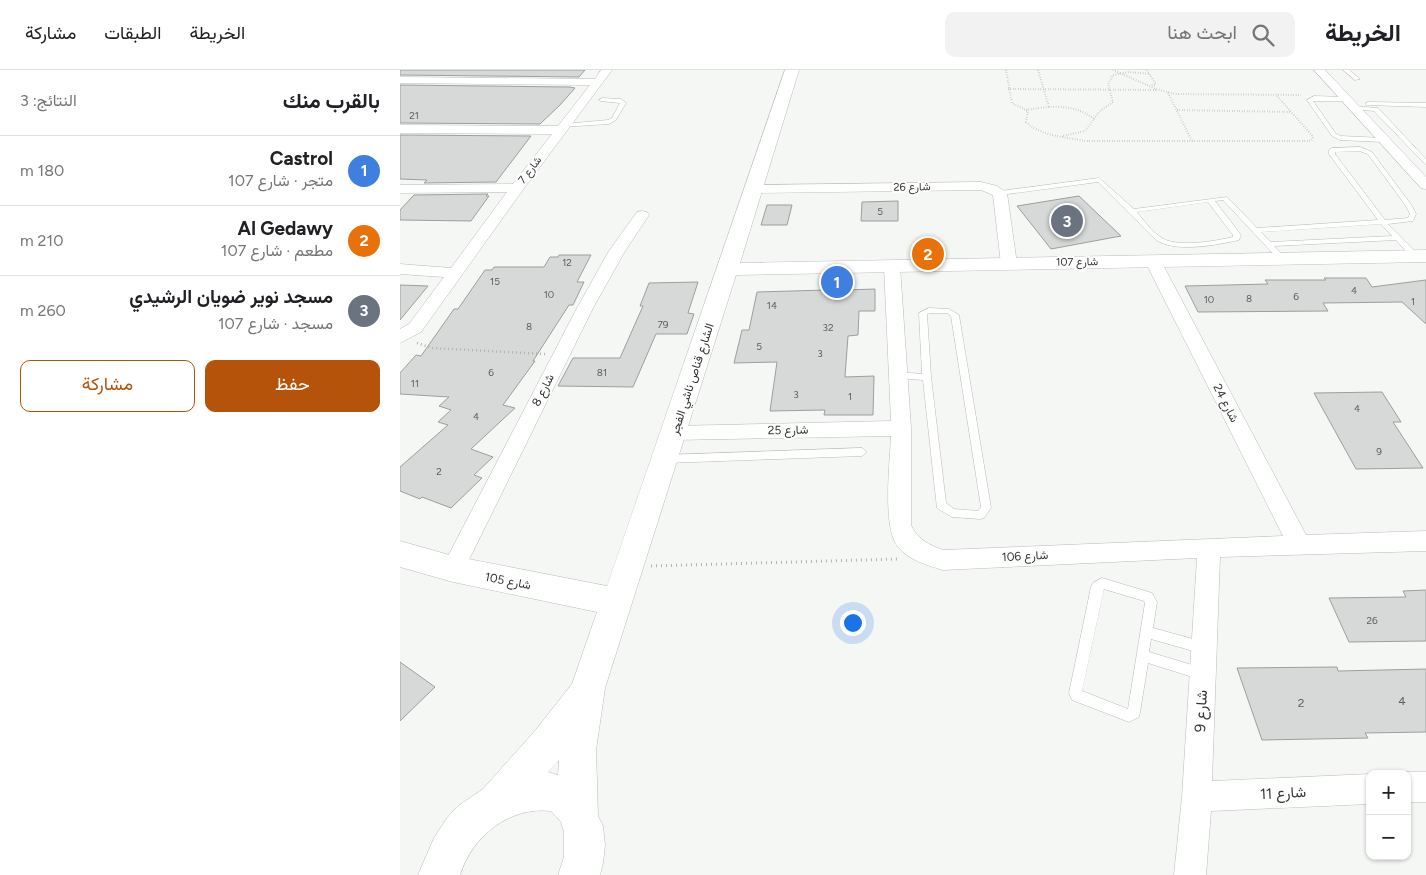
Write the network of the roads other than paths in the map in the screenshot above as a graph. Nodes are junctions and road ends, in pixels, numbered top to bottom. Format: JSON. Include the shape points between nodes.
{"nodes":[{"id":1,"x":607,"y":70,"type":"edge"},
{"id":2,"x":792,"y":70,"type":"edge"},
{"id":3,"x":1319,"y":70,"type":"edge"},
{"id":4,"x":1346,"y":70,"type":"edge"},
{"id":5,"x":1357,"y":79,"type":"dead end"},
{"id":6,"x":400,"y":80,"type":"edge"},
{"id":7,"x":598,"y":82,"type":"junction"},
{"id":8,"x":602,"y":100,"type":"dead end"},
{"id":9,"x":1347,"y":101,"type":"junction"},
{"id":10,"x":1426,"y":105,"type":"edge"},
{"id":11,"x":400,"y":128,"type":"edge"},
{"id":12,"x":562,"y":128,"type":"junction"},
{"id":13,"x":1383,"y":140,"type":"junction"},
{"id":14,"x":1426,"y":163,"type":"edge"},
{"id":15,"x":1426,"y":185,"type":"edge"},
{"id":16,"x":517,"y":188,"type":"junction"},
{"id":17,"x":400,"y":189,"type":"edge"},
{"id":18,"x":753,"y":189,"type":"junction"},
{"id":19,"x":1000,"y":193,"type":"junction"},
{"id":20,"x":1210,"y":200,"type":"junction"},
{"id":21,"x":1132,"y":211,"type":"junction"},
{"id":22,"x":642,"y":215,"type":"dead end"},
{"id":23,"x":1383,"y":222,"type":"junction"},
{"id":24,"x":1255,"y":230,"type":"junction"},
{"id":25,"x":1398,"y":238,"type":"junction"},
{"id":26,"x":1275,"y":251,"type":"junction"},
{"id":27,"x":1420,"y":256,"type":"edge"},
{"id":28,"x":1153,"y":261,"type":"junction"},
{"id":29,"x":1009,"y":264,"type":"junction"},
{"id":30,"x":892,"y":266,"type":"junction"},
{"id":31,"x":400,"y":269,"type":"edge"},
{"id":32,"x":727,"y":269,"type":"junction"},
{"id":33,"x":456,"y":273,"type":"junction"},
{"id":34,"x":400,"y":337,"type":"edge"},
{"id":35,"x":898,"y":376,"type":"junction"},
{"id":36,"x":927,"y":377,"type":"junction"},
{"id":37,"x":901,"y":428,"type":"junction"},
{"id":38,"x":674,"y":433,"type":"junction"},
{"id":39,"x":862,"y":452,"type":"dead end"},
{"id":40,"x":666,"y":459,"type":"junction"},
{"id":41,"x":1426,"y":542,"type":"edge"},
{"id":42,"x":1299,"y":545,"type":"junction"},
{"id":43,"x":1209,"y":548,"type":"junction"},
{"id":44,"x":400,"y":554,"type":"edge"},
{"id":45,"x":453,"y":570,"type":"junction"},
{"id":46,"x":617,"y":602,"type":"junction"},
{"id":47,"x":1147,"y":632,"type":"junction"},
{"id":48,"x":1143,"y":656,"type":"junction"},
{"id":49,"x":1203,"y":661,"type":"junction"},
{"id":50,"x":588,"y":688,"type":"junction"},
{"id":51,"x":1426,"y":787,"type":"edge"},
{"id":52,"x":1411,"y":788,"type":"edge"},
{"id":53,"x":1366,"y":789,"type":"edge"},
{"id":54,"x":1197,"y":797,"type":"junction"},
{"id":55,"x":493,"y":803,"type":"junction"},
{"id":56,"x":580,"y":813,"type":"junction"},
{"id":57,"x":446,"y":859,"type":"edge"},
{"id":58,"x":582,"y":873,"type":"edge"},
{"id":59,"x":429,"y":875,"type":"edge"},
{"id":60,"x":1190,"y":875,"type":"edge"}],
"edges":[{"from":1,"to":7,"type":"street","name":"شارع 7"},
{"from":2,"to":18,"type":"street","name":"الشارع قناص ناشي الفجر"},
{"from":3,"to":9,"type":"street"},
{"from":4,"to":5,"type":"lane"},
{"from":6,"to":7,"type":"street"},
{"from":7,"to":12,"type":"street","name":"شارع 7"},
{"from":8,"to":12,"type":"lane","via":[[623,103],[614,119],[603,124]]},
{"from":9,"to":10,"type":"lane"},
{"from":9,"to":13,"type":"street"},
{"from":9,"to":13,"type":"lane","via":[[1310,100],[1334,135]]},
{"from":9,"to":14,"type":"lane","via":[[1376,109]]},
{"from":11,"to":12,"type":"street"},
{"from":12,"to":16,"type":"street","name":"شارع 7"},
{"from":13,"to":15,"type":"street"},
{"from":16,"to":17,"type":"street"},
{"from":16,"to":33,"type":"street","name":"شارع 7"},
{"from":18,"to":19,"type":"street","name":"شارع 26","via":[[981,186]]},
{"from":18,"to":32,"type":"street","name":"الشارع قناص ناشي الفجر"},
{"from":19,"to":21,"type":"lane","via":[[1099,180]]},
{"from":19,"to":29,"type":"street"},
{"from":20,"to":21,"type":"lane"},
{"from":20,"to":21,"type":"lane","via":[[1237,235],[1236,238],[1177,245],[1161,241]]},
{"from":20,"to":24,"type":"lane","via":[[1225,198]]},
{"from":22,"to":45,"type":"street","name":"شارع 8","via":[[617,251],[561,355]]},
{"from":23,"to":23,"type":"lane","via":[[1410,220],[1413,214],[1370,154],[1360,149],[1332,150],[1336,162]]},
{"from":23,"to":24,"type":"lane"},
{"from":23,"to":25,"type":"lane"},
{"from":24,"to":26,"type":"lane"},
{"from":25,"to":26,"type":"lane"},
{"from":25,"to":27,"type":"lane"},
{"from":26,"to":27,"type":"street","name":"شارع 107"},
{"from":26,"to":28,"type":"street","name":"شارع 107"},
{"from":28,"to":29,"type":"street","name":"شارع 107"},
{"from":28,"to":42,"type":"street","name":"شارع 24"},
{"from":29,"to":30,"type":"street","name":"شارع 107"},
{"from":30,"to":32,"type":"street","name":"شارع 107"},
{"from":30,"to":35,"type":"street","name":"شارع 106"},
{"from":31,"to":33,"type":"street"},
{"from":32,"to":38,"type":"street","name":"الشارع قناص ناشي الفجر"},
{"from":33,"to":34,"type":"street","name":"شارع 7","via":[[415,328]]},
{"from":35,"to":36,"type":"lane"},
{"from":35,"to":37,"type":"street","name":"شارع 106"},
{"from":36,"to":36,"type":"lane","via":[[941,505],[952,513],[980,515],[986,508],[955,315],[949,311],[929,310],[923,313]]},
{"from":37,"to":38,"type":"street","name":"شارع 25"},
{"from":37,"to":43,"type":"street","name":"شارع 106","via":[[900,525],[906,540],[922,553],[943,560]]},
{"from":38,"to":40,"type":"street","name":"الشارع قناص ناشي الفجر"},
{"from":39,"to":40,"type":"lane"},
{"from":40,"to":46,"type":"street","name":"الشارع قناص ناشي الفجر"},
{"from":41,"to":42,"type":"street","name":"شارع 106"},
{"from":42,"to":43,"type":"street","name":"شارع 106"},
{"from":43,"to":49,"type":"street","name":"شارع 9"},
{"from":44,"to":45,"type":"street","name":"شارع 105"},
{"from":45,"to":46,"type":"street","name":"شارع 105"},
{"from":46,"to":50,"type":"street","name":"الشارع قناص ناشي الفجر"},
{"from":47,"to":48,"type":"lane"},
{"from":47,"to":48,"type":"lane","via":[[1151,602],[1148,597],[1099,584],[1075,693],[1132,715]]},
{"from":47,"to":49,"type":"lane"},
{"from":48,"to":49,"type":"lane"},
{"from":49,"to":54,"type":"street","name":"شارع 9"},
{"from":50,"to":55,"type":"street","name":"الشارع قناص ناشي الفجر","via":[[547,745]]},
{"from":50,"to":56,"type":"street","name":"الشارع قناص ناشي الفجر","via":[[576,749]]},
{"from":51,"to":52,"type":"street"},
{"from":53,"to":54,"type":"street","name":"شارع 11"},
{"from":54,"to":60,"type":"street","name":"شارع 9"},
{"from":55,"to":56,"type":"street","via":[[514,793],[553,792],[569,800]]},
{"from":55,"to":57,"type":"street","via":[[472,820]]},
{"from":56,"to":58,"type":"street","name":"الشارع قناص ناشي الفجر","via":[[586,839]]},
{"from":57,"to":59,"type":"street"}]}
